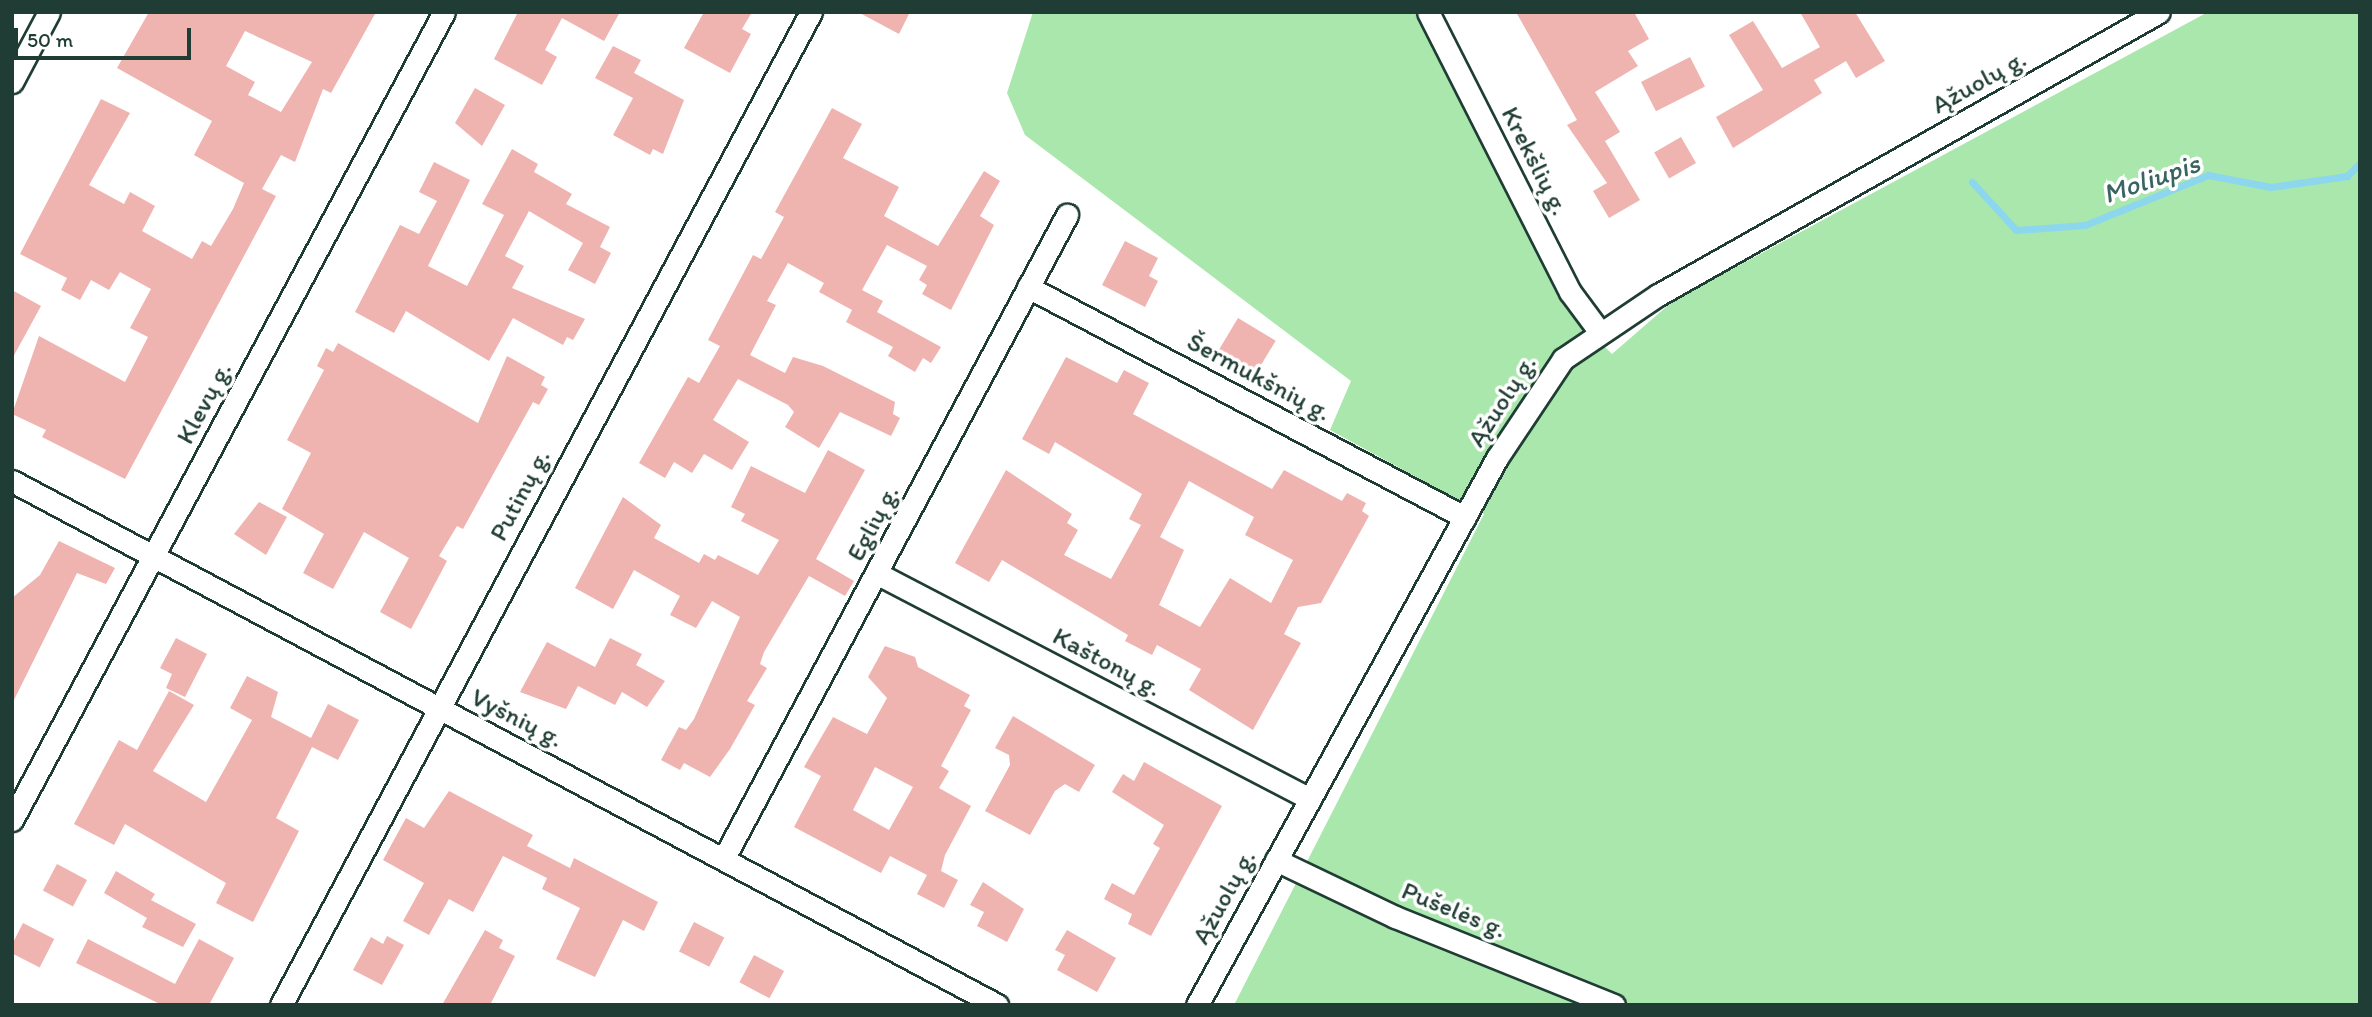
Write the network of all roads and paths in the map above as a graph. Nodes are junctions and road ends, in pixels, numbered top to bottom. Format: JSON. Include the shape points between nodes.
{"nodes":[{"id":1,"x":49,"y":12,"type":"edge"},
{"id":2,"x":444,"y":12,"type":"edge"},
{"id":3,"x":811,"y":12,"type":"edge"},
{"id":4,"x":2159,"y":12,"type":"edge"},
{"id":5,"x":1430,"y":13,"type":"edge"},
{"id":6,"x":12,"y":82,"type":"edge"},
{"id":7,"x":1067,"y":215,"type":"dead end"},
{"id":8,"x":1028,"y":287,"type":"junction"},
{"id":9,"x":1599,"y":331,"type":"junction"},
{"id":10,"x":12,"y":481,"type":"edge"},
{"id":11,"x":1465,"y":517,"type":"junction"},
{"id":12,"x":155,"y":554,"type":"junction"},
{"id":13,"x":878,"y":574,"type":"junction"},
{"id":14,"x":437,"y":709,"type":"junction"},
{"id":15,"x":1310,"y":799,"type":"junction"},
{"id":16,"x":12,"y":820,"type":"edge"},
{"id":17,"x":725,"y":856,"type":"junction"},
{"id":18,"x":1276,"y":860,"type":"junction"},
{"id":19,"x":288,"y":1002,"type":"edge"},
{"id":20,"x":997,"y":1005,"type":"edge"},
{"id":21,"x":1197,"y":1005,"type":"edge"},
{"id":22,"x":1614,"y":1005,"type":"edge"}],
"edges":[{"from":1,"to":6,"type":"street"},
{"from":2,"to":12,"type":"street","name":"Klevų g."},
{"from":3,"to":14,"type":"street","name":"Putinų g."},
{"from":4,"to":9,"type":"street","name":"Ąžuolų g."},
{"from":5,"to":9,"type":"street","name":"Krekšlių g.","via":[[1570,292]]},
{"from":7,"to":8,"type":"street","name":"Eglių g."},
{"from":8,"to":11,"type":"street","name":"Šermukšnių g."},
{"from":8,"to":13,"type":"street","name":"Eglių g."},
{"from":9,"to":11,"type":"street","name":"Ąžuolų g.","via":[[1539,388]]},
{"from":10,"to":12,"type":"street","name":"Vyšnių g."},
{"from":11,"to":15,"type":"street","name":"Ąžuolų g."},
{"from":12,"to":14,"type":"street","name":"Vyšnių g."},
{"from":12,"to":16,"type":"street","name":"Klevų g."},
{"from":13,"to":15,"type":"street","name":"Kaštonų g."},
{"from":13,"to":17,"type":"street","name":"Eglių g."},
{"from":14,"to":17,"type":"street","name":"Vyšnių g."},
{"from":14,"to":19,"type":"street","name":"Putinų g."},
{"from":15,"to":18,"type":"street","name":"Ąžuolų g."},
{"from":17,"to":20,"type":"street","name":"Vyšnių g."},
{"from":18,"to":21,"type":"street","name":"Ąžuolų g."},
{"from":18,"to":22,"type":"street","name":"Pušelės g.","via":[[1395,917]]}]}
